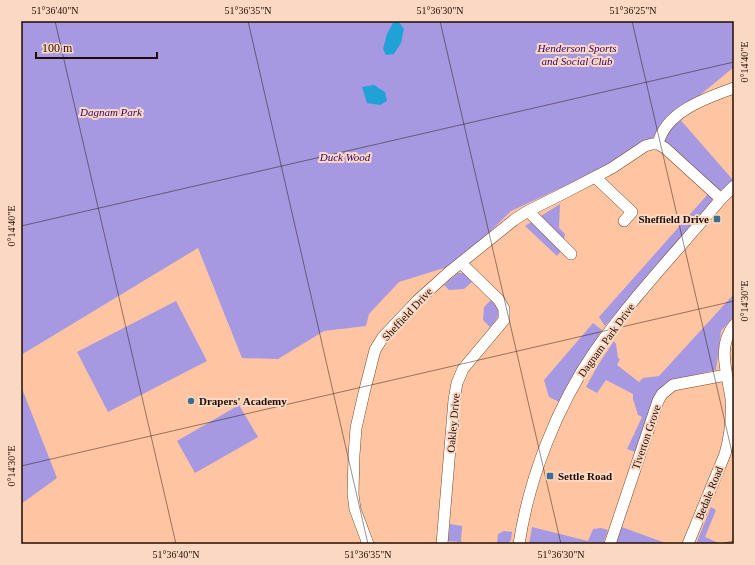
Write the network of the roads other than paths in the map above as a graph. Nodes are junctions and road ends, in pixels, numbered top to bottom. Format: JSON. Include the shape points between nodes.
{"nodes":[{"id":1,"x":734,"y":88,"type":"edge"},
{"id":2,"x":658,"y":144,"type":"junction"},
{"id":3,"x":594,"y":177,"type":"junction"},
{"id":4,"x":734,"y":186,"type":"edge"},
{"id":5,"x":721,"y":199,"type":"junction"},
{"id":6,"x":528,"y":211,"type":"junction"},
{"id":7,"x":624,"y":221,"type":"dead end"},
{"id":8,"x":571,"y":254,"type":"dead end"},
{"id":9,"x":461,"y":263,"type":"junction"},
{"id":10,"x":734,"y":325,"type":"edge"},
{"id":11,"x":726,"y":375,"type":"junction"},
{"id":12,"x":368,"y":544,"type":"edge"},
{"id":13,"x":442,"y":544,"type":"edge"},
{"id":14,"x":519,"y":544,"type":"edge"},
{"id":15,"x":610,"y":544,"type":"edge"},
{"id":16,"x":688,"y":544,"type":"edge"}],
"edges":[{"from":1,"to":2,"type":"street","via":[[705,99],[670,121]]},
{"from":2,"to":3,"type":"street","name":"Sheffield Drive","via":[[645,146],[626,160]]},
{"from":2,"to":5,"type":"street"},
{"from":3,"to":6,"type":"street","name":"Sheffield Drive"},
{"from":3,"to":7,"type":"street","via":[[632,212]]},
{"from":4,"to":5,"type":"street","name":"Dagnam Park Drive"},
{"from":5,"to":14,"type":"street","name":"Dagnam Park Drive","via":[[614,326],[578,380],[564,405],[546,448],[531,492]]},
{"from":6,"to":8,"type":"street"},
{"from":6,"to":9,"type":"street","name":"Sheffield Drive"},
{"from":9,"to":12,"type":"street","name":"Sheffield Drive","via":[[417,301],[375,350],[356,428],[353,494],[355,509]]},
{"from":9,"to":13,"type":"street","name":"Oakley Drive","via":[[499,300],[504,309],[504,320],[463,369],[457,383]]},
{"from":10,"to":11,"type":"street","name":"Bedale Road","via":[[725,346]]},
{"from":11,"to":15,"type":"street","name":"Tiverton Grove","via":[[673,385],[662,394]]},
{"from":11,"to":16,"type":"street","name":"Bedale Road","via":[[731,399],[728,443]]}]}
